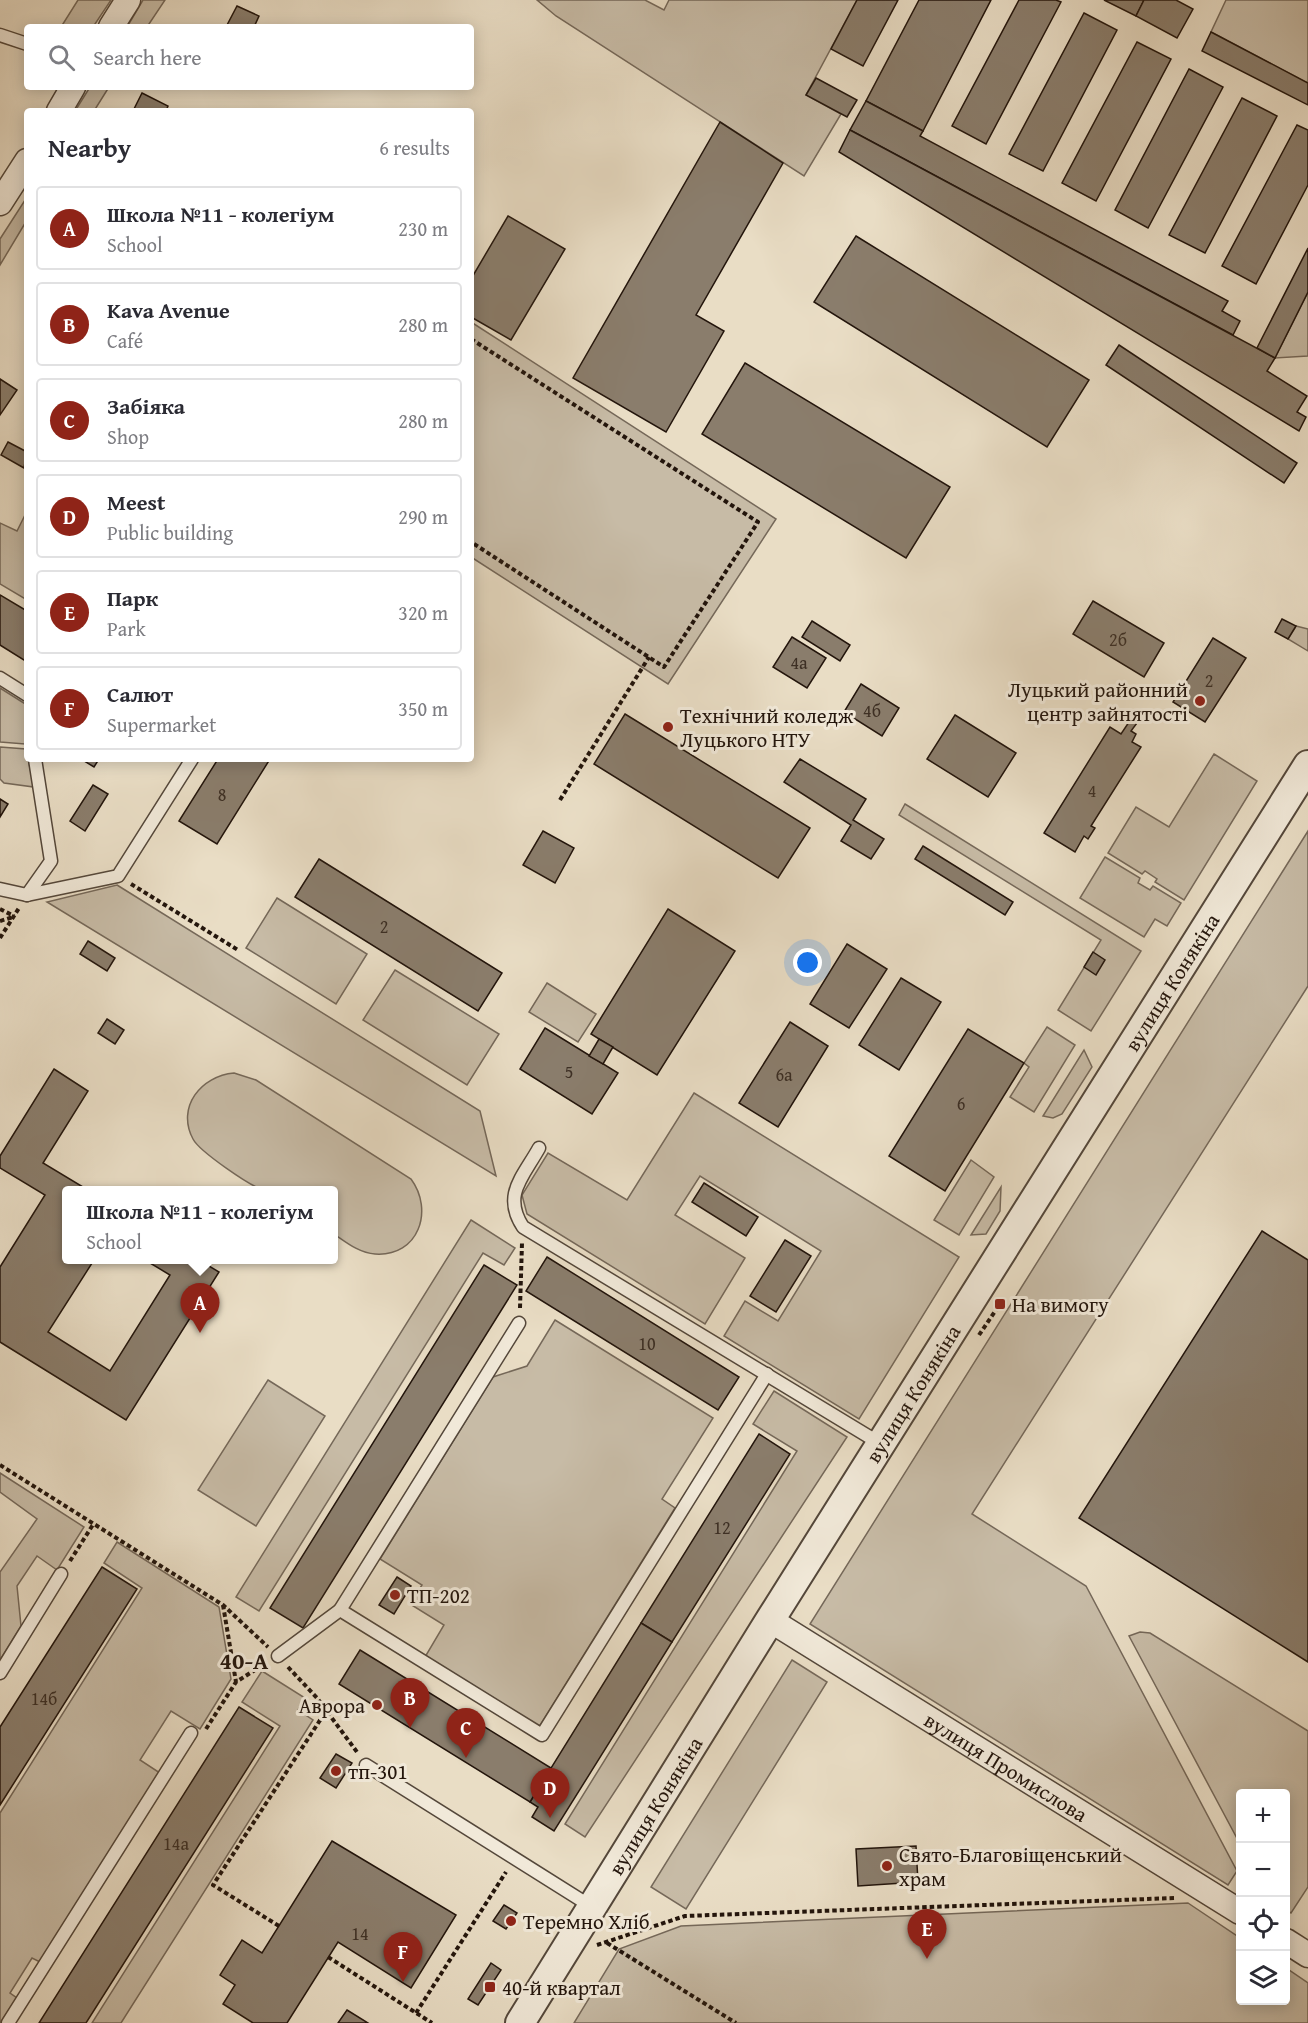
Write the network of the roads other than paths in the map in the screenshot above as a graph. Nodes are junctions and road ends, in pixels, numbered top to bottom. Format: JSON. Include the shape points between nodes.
{"nodes":[{"id":1,"x":128,"y":0,"type":"edge"},
{"id":2,"x":113,"y":24,"type":"edge"},
{"id":3,"x":0,"y":35,"type":"edge"},
{"id":4,"x":24,"y":43,"type":"edge"},
{"id":5,"x":71,"y":90,"type":"edge"},
{"id":6,"x":60,"y":108,"type":"edge"},
{"id":7,"x":24,"y":166,"type":"edge"},
{"id":8,"x":0,"y":203,"type":"edge"},
{"id":9,"x":0,"y":678,"type":"edge"},
{"id":10,"x":24,"y":693,"type":"edge"},
{"id":11,"x":35,"y":762,"type":"edge"},
{"id":12,"x":190,"y":762,"type":"edge"},
{"id":13,"x":1308,"y":765,"type":"edge"},
{"id":14,"x":0,"y":889,"type":"edge"},
{"id":15,"x":27,"y":895,"type":"junction"},
{"id":16,"x":539,"y":1148,"type":"dead end"},
{"id":17,"x":519,"y":1323,"type":"road end"},
{"id":18,"x":767,"y":1374,"type":"junction"},
{"id":19,"x":881,"y":1444,"type":"junction"},
{"id":20,"x":62,"y":1574,"type":"road end"},
{"id":21,"x":340,"y":1610,"type":"junction"},
{"id":22,"x":770,"y":1620,"type":"junction"},
{"id":23,"x":278,"y":1656,"type":"road end"},
{"id":24,"x":0,"y":1673,"type":"edge"},
{"id":25,"x":191,"y":1733,"type":"road end"},
{"id":26,"x":366,"y":1765,"type":"road end"},
{"id":27,"x":593,"y":1908,"type":"junction"},
{"id":28,"x":1236,"y":1910,"type":"edge"},
{"id":29,"x":1290,"y":1944,"type":"edge"},
{"id":30,"x":1308,"y":1955,"type":"edge"},
{"id":31,"x":8,"y":2023,"type":"edge"},
{"id":32,"x":520,"y":2023,"type":"edge"}],
"edges":[{"from":1,"to":2,"type":"street"},
{"from":3,"to":4,"type":"lane"},
{"from":5,"to":6,"type":"street"},
{"from":7,"to":8,"type":"street"},
{"from":9,"to":10,"type":"lane"},
{"from":11,"to":15,"type":"lane","via":[[51,861]]},
{"from":12,"to":15,"type":"lane","via":[[118,876]]},
{"from":13,"to":19,"type":"street","name":"вулиця Конякіна"},
{"from":14,"to":15,"type":"lane"},
{"from":16,"to":18,"type":"lane","via":[[512,1196],[513,1212],[523,1227]]},
{"from":17,"to":21,"type":"lane"},
{"from":18,"to":19,"type":"lane"},
{"from":18,"to":21,"type":"lane","via":[[542,1735]]},
{"from":19,"to":22,"type":"street","name":"вулиця Конякіна"},
{"from":20,"to":24,"type":"lane"},
{"from":21,"to":23,"type":"lane"},
{"from":22,"to":27,"type":"street","name":"вулиця Конякіна"},
{"from":22,"to":28,"type":"street","name":"вулиця Промислова"},
{"from":25,"to":31,"type":"lane"},
{"from":26,"to":27,"type":"lane"},
{"from":27,"to":32,"type":"street","name":"вулиця Конякіна"},
{"from":29,"to":30,"type":"street"}]}
